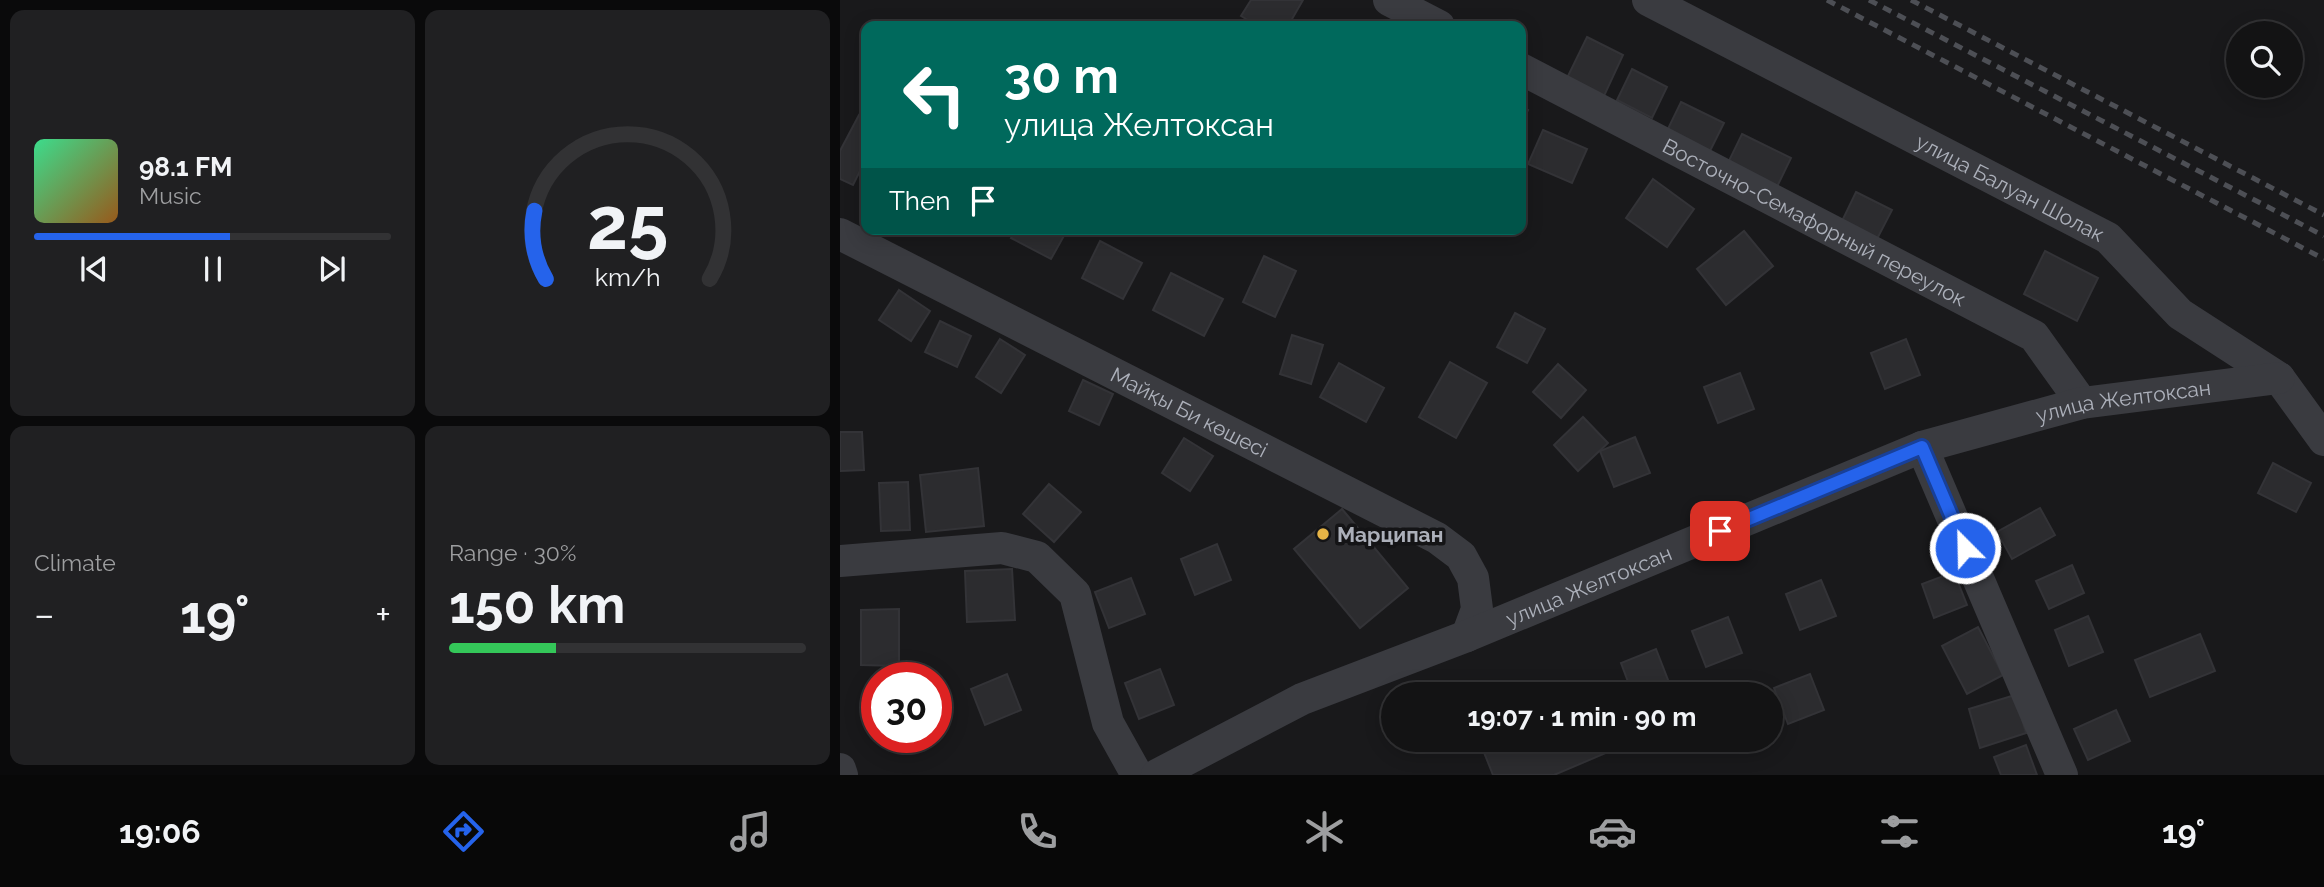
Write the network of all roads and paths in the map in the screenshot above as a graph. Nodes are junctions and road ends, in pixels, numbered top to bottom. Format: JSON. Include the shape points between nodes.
{"nodes":[{"id":1,"x":1389,"y":0,"type":"edge"},
{"id":2,"x":1648,"y":0,"type":"edge"},
{"id":3,"x":1429,"y":21,"type":"edge"},
{"id":4,"x":1526,"y":72,"type":"edge"},
{"id":5,"x":840,"y":234,"type":"edge"},
{"id":6,"x":2279,"y":378,"type":"junction"},
{"id":7,"x":2082,"y":403,"type":"junction"},
{"id":8,"x":2324,"y":439,"type":"edge"},
{"id":9,"x":1922,"y":447,"type":"junction"},
{"id":10,"x":840,"y":561,"type":"edge"},
{"id":11,"x":1467,"y":636,"type":"junction"},
{"id":12,"x":840,"y":769,"type":"edge"},
{"id":13,"x":842,"y":775,"type":"edge"},
{"id":14,"x":1137,"y":775,"type":"edge"},
{"id":15,"x":1157,"y":775,"type":"edge"},
{"id":16,"x":2062,"y":775,"type":"edge"}],
"edges":[{"from":1,"to":3,"type":"street"},
{"from":2,"to":6,"type":"street","name":"улица Балуан Шолак","via":[[2108,239],[2180,314]]},
{"from":4,"to":7,"type":"street","name":"Восточно-Семафорный переулок","via":[[2034,336]]},
{"from":5,"to":11,"type":"street","name":"Майқы Би көшесі","via":[[1437,538],[1461,556],[1473,578],[1477,609]]},
{"from":6,"to":7,"type":"street","name":"улица Желтоксан"},
{"from":6,"to":8,"type":"street","name":"улица Балуан Шолак"},
{"from":7,"to":9,"type":"street","name":"улица Желтоксан"},
{"from":9,"to":11,"type":"street","name":"улица Желтоксан"},
{"from":9,"to":16,"type":"street"},
{"from":10,"to":14,"type":"street","via":[[1002,548],[1037,557],[1075,594],[1108,723]]},
{"from":11,"to":15,"type":"street","name":"улица Желтоксан","via":[[1302,699]]},
{"from":12,"to":13,"type":"street"}]}
